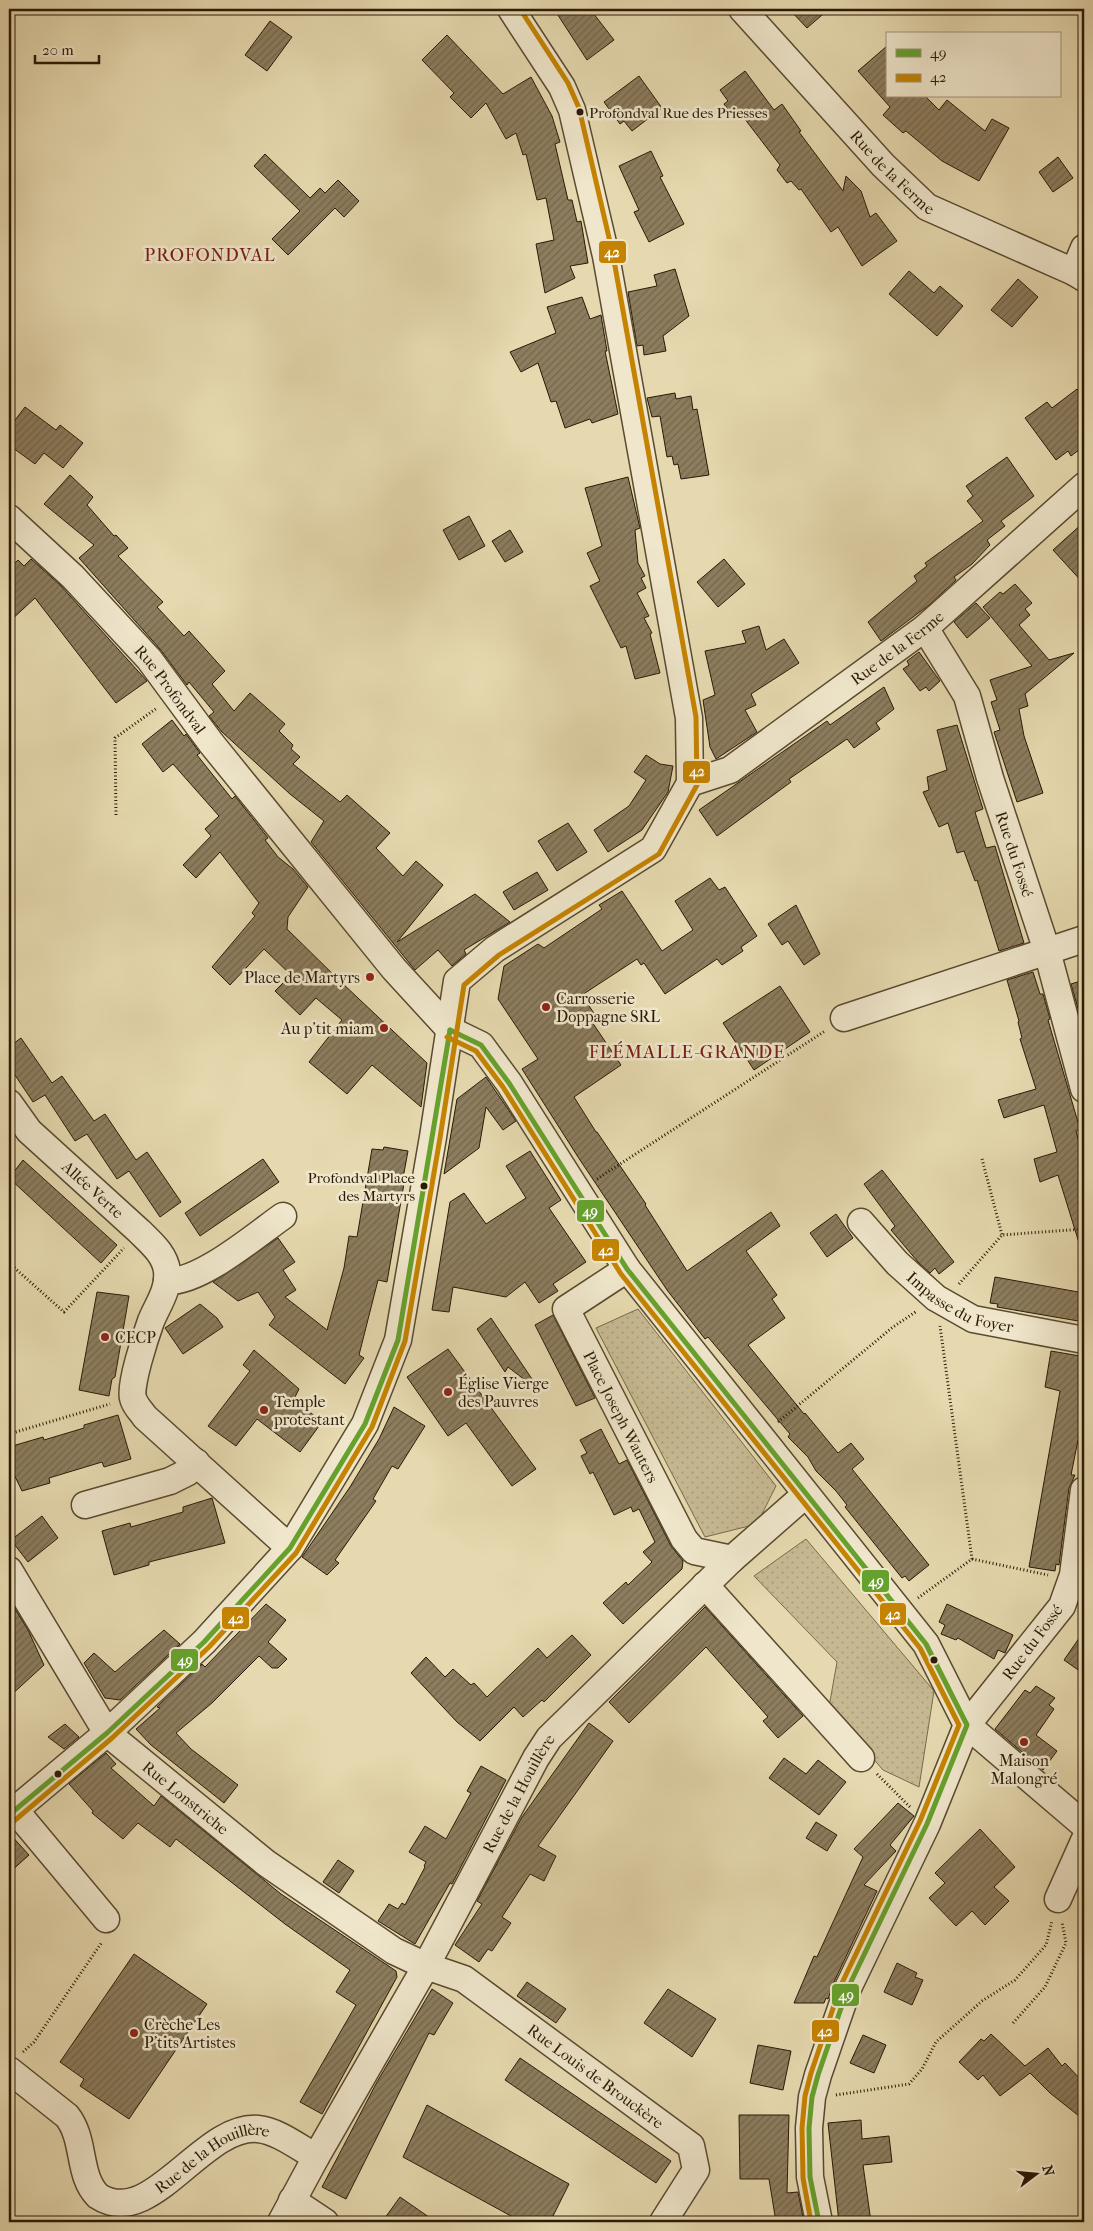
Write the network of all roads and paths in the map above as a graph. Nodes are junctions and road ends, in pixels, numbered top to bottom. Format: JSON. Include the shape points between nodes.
{"nodes":[{"id":1,"x":511,"y":9,"type":"edge"},
{"id":2,"x":742,"y":9,"type":"edge"},
{"id":3,"x":1084,"y":248,"type":"edge"},
{"id":4,"x":1079,"y":275,"type":"edge"},
{"id":5,"x":1084,"y":486,"type":"edge"},
{"id":6,"x":9,"y":518,"type":"edge"},
{"id":7,"x":926,"y":628,"type":"junction"},
{"id":8,"x":176,"y":694,"type":"junction"},
{"id":9,"x":690,"y":783,"type":"junction"},
{"id":10,"x":116,"y":815,"type":"dead end"},
{"id":11,"x":1084,"y":939,"type":"edge"},
{"id":12,"x":1047,"y":951,"type":"junction"},
{"id":13,"x":844,"y":1018,"type":"joint"},
{"id":14,"x":450,"y":1030,"type":"junction"},
{"id":15,"x":1084,"y":1089,"type":"edge"},
{"id":16,"x":9,"y":1103,"type":"edge"},
{"id":17,"x":982,"y":1159,"type":"dead end"},
{"id":18,"x":577,"y":1191,"type":"junction"},
{"id":19,"x":284,"y":1216,"type":"dead end"},
{"id":20,"x":861,"y":1222,"type":"dead end"},
{"id":21,"x":1084,"y":1229,"type":"edge"},
{"id":22,"x":139,"y":1231,"type":"junction"},
{"id":23,"x":1002,"y":1235,"type":"junction"},
{"id":24,"x":9,"y":1263,"type":"edge"},
{"id":25,"x":627,"y":1269,"type":"junction"},
{"id":26,"x":167,"y":1280,"type":"junction"},
{"id":27,"x":940,"y":1300,"type":"junction"},
{"id":28,"x":1084,"y":1340,"type":"edge"},
{"id":29,"x":132,"y":1397,"type":"junction"},
{"id":30,"x":9,"y":1434,"type":"edge"},
{"id":31,"x":760,"y":1437,"type":"junction"},
{"id":32,"x":196,"y":1462,"type":"junction"},
{"id":33,"x":1084,"y":1490,"type":"edge"},
{"id":34,"x":806,"y":1495,"type":"junction"},
{"id":35,"x":84,"y":1505,"type":"dead end"},
{"id":36,"x":290,"y":1548,"type":"junction"},
{"id":37,"x":732,"y":1559,"type":"junction"},
{"id":38,"x":972,"y":1559,"type":"junction"},
{"id":39,"x":9,"y":1570,"type":"edge"},
{"id":40,"x":1071,"y":1580,"type":"junction"},
{"id":41,"x":705,"y":1585,"type":"junction"},
{"id":42,"x":900,"y":1611,"type":"junction"},
{"id":43,"x":967,"y":1725,"type":"junction"},
{"id":44,"x":107,"y":1733,"type":"junction"},
{"id":45,"x":860,"y":1758,"type":"joint"},
{"id":46,"x":12,"y":1812,"type":"edge"},
{"id":47,"x":927,"y":1824,"type":"junction"},
{"id":48,"x":1084,"y":1825,"type":"edge"},
{"id":49,"x":1084,"y":1841,"type":"edge"},
{"id":50,"x":1058,"y":1899,"type":"junction"},
{"id":51,"x":106,"y":1919,"type":"joint"},
{"id":52,"x":426,"y":1966,"type":"junction"},
{"id":53,"x":1013,"y":2023,"type":"dead end"},
{"id":54,"x":15,"y":2062,"type":"edge"},
{"id":55,"x":812,"y":2097,"type":"junction"},
{"id":56,"x":316,"y":2157,"type":"junction"},
{"id":57,"x":287,"y":2211,"type":"edge"},
{"id":58,"x":324,"y":2222,"type":"edge"},
{"id":59,"x":663,"y":2222,"type":"edge"},
{"id":60,"x":819,"y":2222,"type":"edge"}],
"edges":[{"from":1,"to":9,"type":"street","via":[[562,87],[572,110],[606,256],[689,718]]},
{"from":2,"to":4,"type":"street","name":"Rue de la Ferme","via":[[882,165],[927,207]]},
{"from":3,"to":4,"type":"street"},
{"from":5,"to":7,"type":"street","name":"Rue de la Ferme"},
{"from":6,"to":8,"type":"street","name":"Rue Profondval","via":[[73,577],[149,658]]},
{"from":7,"to":9,"type":"street","name":"Rue de la Ferme","via":[[730,770]]},
{"from":7,"to":12,"type":"street","name":"Rue du Fossé","via":[[967,696],[990,778]]},
{"from":8,"to":10,"type":"path","via":[[115,738]]},
{"from":8,"to":14,"type":"street","name":"Rue Profondval","via":[[211,743],[394,969]]},
{"from":9,"to":14,"type":"street","via":[[653,849],[495,949],[457,981]]},
{"from":11,"to":12,"type":"street"},
{"from":12,"to":13,"type":"street"},
{"from":12,"to":15,"type":"street","name":"Rue du Fossé"},
{"from":13,"to":18,"type":"path"},
{"from":14,"to":18,"type":"street","via":[[481,1045],[509,1083]]},
{"from":14,"to":36,"type":"street","via":[[398,1340],[365,1424]]},
{"from":16,"to":22,"type":"street","name":"Allée Verte","via":[[29,1131]]},
{"from":17,"to":23,"type":"path"},
{"from":18,"to":25,"type":"street"},
{"from":19,"to":26,"type":"street","via":[[204,1270],[181,1280]]},
{"from":20,"to":27,"type":"street","name":"Impasse du Foyer","via":[[897,1262]]},
{"from":21,"to":23,"type":"path"},
{"from":22,"to":24,"type":"path","via":[[64,1312]]},
{"from":22,"to":26,"type":"street","name":"Allée Verte","via":[[163,1258]]},
{"from":23,"to":27,"type":"path"},
{"from":25,"to":31,"type":"street"},
{"from":25,"to":37,"type":"street","name":"Place Joseph Wauters","via":[[566,1308],[684,1539],[694,1551]]},
{"from":26,"to":29,"type":"street","name":"Allée Verte","via":[[165,1294],[151,1322],[135,1374]]},
{"from":27,"to":28,"type":"street","name":"Impasse du Foyer","via":[[973,1319]]},
{"from":27,"to":31,"type":"path","via":[[893,1327]]},
{"from":27,"to":38,"type":"path"},
{"from":29,"to":30,"type":"path"},
{"from":29,"to":32,"type":"street","via":[[145,1417]]},
{"from":31,"to":34,"type":"street"},
{"from":32,"to":35,"type":"street","via":[[188,1472],[170,1481]]},
{"from":32,"to":36,"type":"street"},
{"from":33,"to":40,"type":"street","name":"Rue du Fossé"},
{"from":34,"to":37,"type":"street","name":"Rue de la Houillère"},
{"from":34,"to":42,"type":"street"},
{"from":36,"to":44,"type":"street","via":[[204,1642]]},
{"from":37,"to":41,"type":"street","name":"Rue de la Houillère"},
{"from":38,"to":40,"type":"path"},
{"from":38,"to":42,"type":"path"},
{"from":39,"to":44,"type":"street","name":"Rue Lonstriche"},
{"from":40,"to":43,"type":"street","name":"Rue du Fossé","via":[[1062,1606]]},
{"from":41,"to":45,"type":"street"},
{"from":41,"to":52,"type":"street","name":"Rue de la Houillère","via":[[550,1738],[536,1758]]},
{"from":42,"to":43,"type":"street","via":[[926,1644]]},
{"from":43,"to":47,"type":"street","name":"Rue du Fossé"},
{"from":43,"to":48,"type":"street"},
{"from":44,"to":46,"type":"street"},
{"from":44,"to":52,"type":"street","name":"Rue Lonstriche","via":[[266,1863],[394,1951]]},
{"from":45,"to":47,"type":"path"},
{"from":46,"to":51,"type":"street"},
{"from":47,"to":55,"type":"street","name":"Rue du Fossé","via":[[848,1988]]},
{"from":49,"to":50,"type":"street"},
{"from":50,"to":53,"type":"path","via":[[1066,1943],[1045,1987]]},
{"from":50,"to":55,"type":"path","via":[[1046,1945],[1016,1980],[982,2001],[936,2042],[922,2069],[909,2084]]},
{"from":51,"to":54,"type":"path","via":[[120,1930],[102,1943],[34,2042]]},
{"from":52,"to":56,"type":"street","name":"Rue de la Houillère"},
{"from":52,"to":59,"type":"street","name":"Rue Louis de Brouckère","via":[[464,1979],[691,2146],[696,2170]]},
{"from":54,"to":56,"type":"street","name":"Rue de la Houillère","via":[[72,2122],[87,2179],[97,2194],[112,2206],[129,2208],[147,2204],[235,2132],[266,2131]]},
{"from":55,"to":60,"type":"street","name":"Rue du Fossé","via":[[808,2128],[810,2177]]},
{"from":56,"to":57,"type":"street","name":"Rue de la Houillère"},
{"from":57,"to":58,"type":"street"}]}
